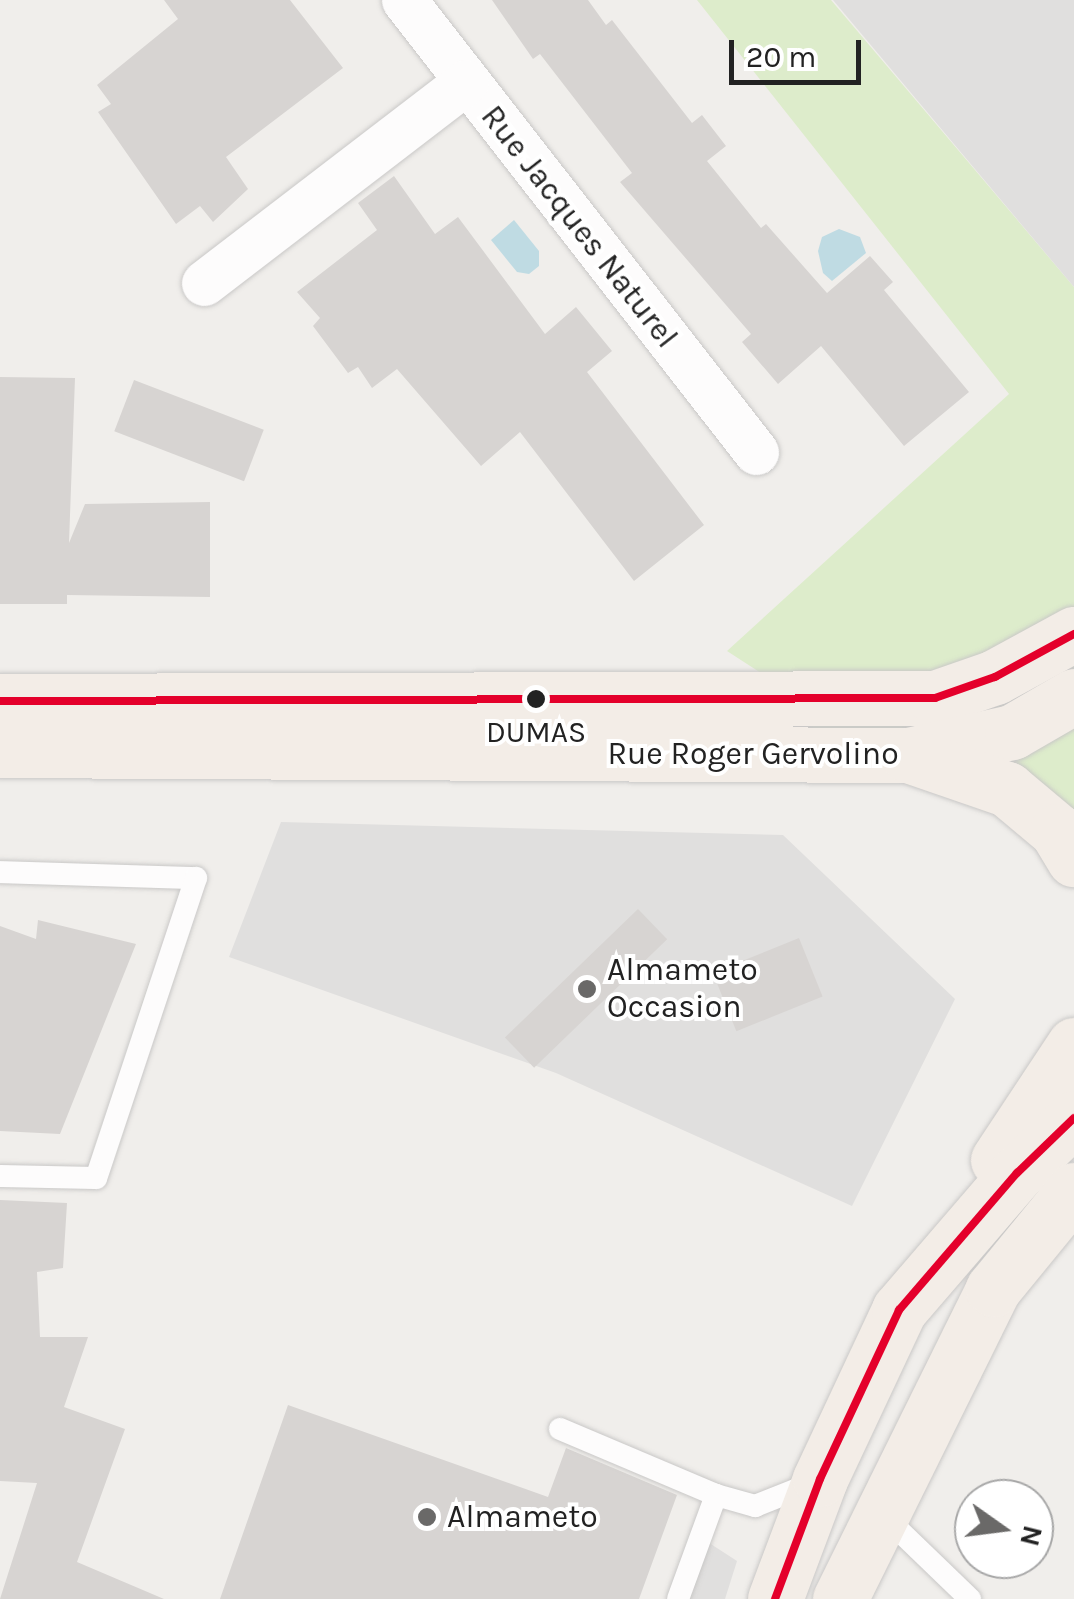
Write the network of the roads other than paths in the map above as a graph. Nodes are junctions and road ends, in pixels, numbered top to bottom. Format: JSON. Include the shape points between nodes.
{"nodes":[{"id":1,"x":404,"y":0,"type":"edge"},
{"id":2,"x":466,"y":82,"type":"junction"},
{"id":3,"x":204,"y":283,"type":"dead end"},
{"id":4,"x":756,"y":452,"type":"dead end"},
{"id":5,"x":1074,"y":634,"type":"edge"},
{"id":6,"x":1074,"y":696,"type":"edge"},
{"id":7,"x":0,"y":700,"type":"edge"},
{"id":8,"x":0,"y":750,"type":"edge"},
{"id":9,"x":908,"y":755,"type":"junction"},
{"id":10,"x":1074,"y":859,"type":"edge"},
{"id":11,"x":0,"y":872,"type":"edge"},
{"id":12,"x":1074,"y":1046,"type":"edge"},
{"id":13,"x":1074,"y":1118,"type":"edge"},
{"id":14,"x":0,"y":1176,"type":"edge"},
{"id":15,"x":1074,"y":1190,"type":"edge"},
{"id":16,"x":899,"y":1310,"type":"junction"},
{"id":17,"x":560,"y":1429,"type":"dead end"},
{"id":18,"x":820,"y":1479,"type":"junction"},
{"id":19,"x":716,"y":1494,"type":"junction"},
{"id":20,"x":881,"y":1513,"type":"junction"},
{"id":21,"x":962,"y":1598,"type":"edge"},
{"id":22,"x":678,"y":1599,"type":"edge"},
{"id":23,"x":774,"y":1599,"type":"edge"},
{"id":24,"x":840,"y":1599,"type":"edge"}],
"edges":[{"from":1,"to":2,"type":"street","name":"Rue Jacques Naturel"},
{"from":2,"to":3,"type":"street"},
{"from":2,"to":4,"type":"street","name":"Rue Jacques Naturel"},
{"from":5,"to":7,"type":"main road","name":"Rue Roger Gervolino","via":[[995,677],[935,698]]},
{"from":6,"to":9,"type":"main road","name":"Rue Roger Gervolino","via":[[1012,732]]},
{"from":8,"to":9,"type":"main road","name":"Rue Roger Gervolino"},
{"from":9,"to":10,"type":"main road","via":[[1007,789],[1057,831]]},
{"from":11,"to":14,"type":"lane","via":[[196,878],[96,1178]]},
{"from":12,"to":16,"type":"main road"},
{"from":13,"to":16,"type":"main road"},
{"from":15,"to":20,"type":"main road","via":[[993,1289]]},
{"from":16,"to":18,"type":"main road"},
{"from":17,"to":19,"type":"lane"},
{"from":18,"to":19,"type":"lane","via":[[755,1506]]},
{"from":18,"to":23,"type":"main road"},
{"from":19,"to":22,"type":"lane"},
{"from":20,"to":21,"type":"lane"},
{"from":20,"to":24,"type":"main road"}]}
